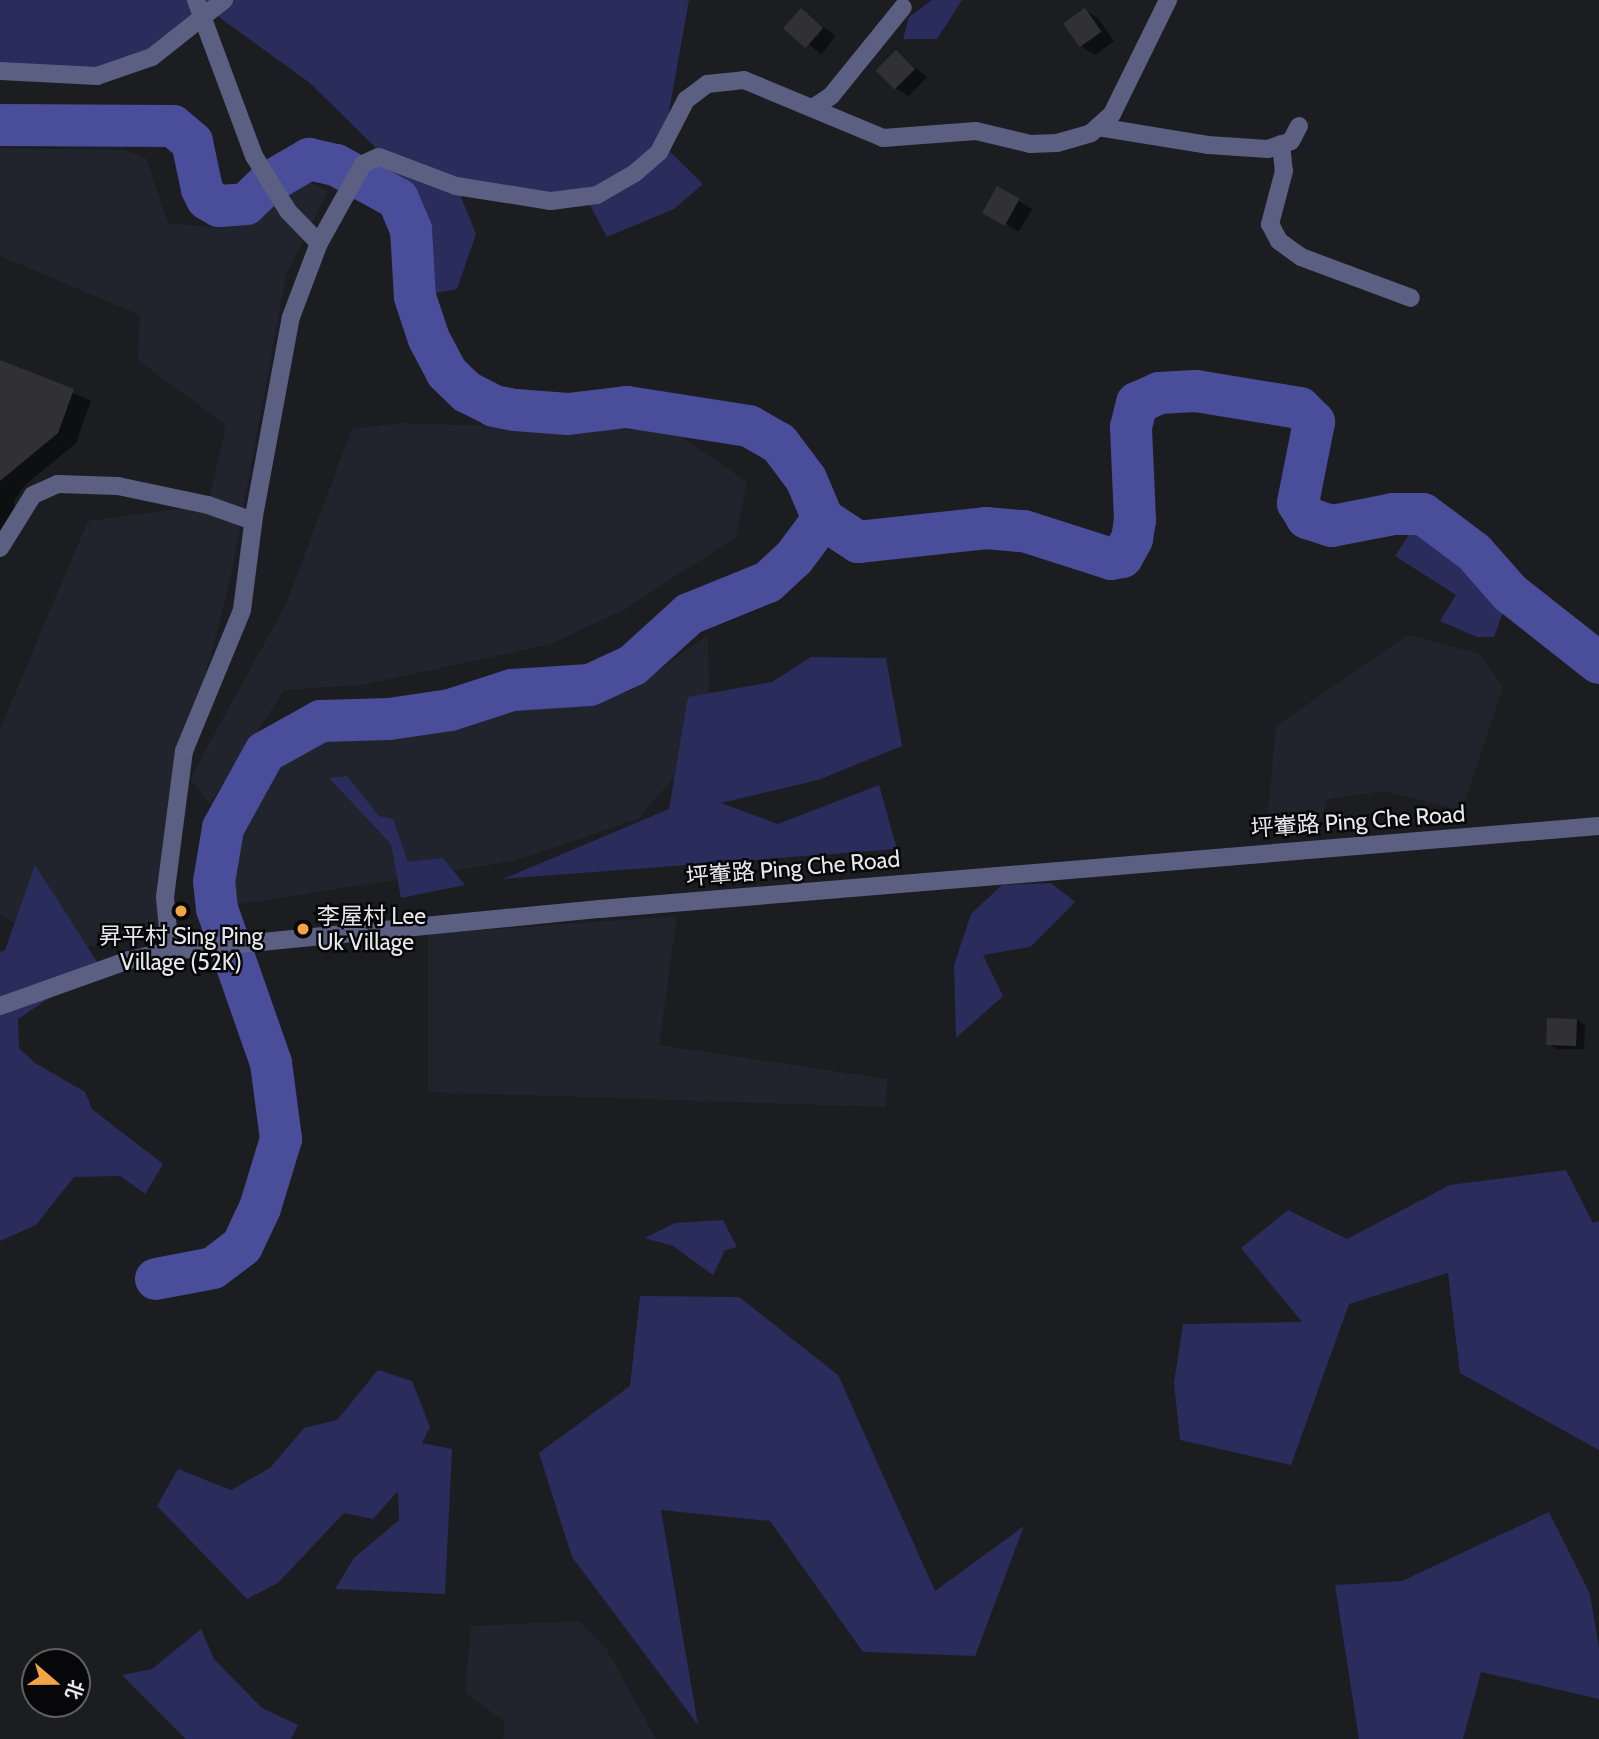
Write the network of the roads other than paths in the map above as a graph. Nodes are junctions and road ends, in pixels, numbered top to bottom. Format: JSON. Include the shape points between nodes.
{"nodes":[{"id":1,"x":196,"y":0,"type":"edge"},
{"id":2,"x":224,"y":0,"type":"edge"},
{"id":3,"x":1168,"y":0,"type":"edge"},
{"id":4,"x":903,"y":7,"type":"dead end"},
{"id":5,"x":202,"y":21,"type":"junction"},
{"id":6,"x":0,"y":71,"type":"edge"},
{"id":7,"x":814,"y":107,"type":"junction"},
{"id":8,"x":1299,"y":125,"type":"dead end"},
{"id":9,"x":1098,"y":127,"type":"junction"},
{"id":10,"x":1281,"y":144,"type":"junction"},
{"id":11,"x":319,"y":243,"type":"junction"},
{"id":12,"x":1411,"y":298,"type":"dead end"},
{"id":13,"x":253,"y":522,"type":"junction"},
{"id":14,"x":0,"y":548,"type":"edge"},
{"id":15,"x":1599,"y":825,"type":"edge"},
{"id":16,"x":177,"y":950,"type":"junction"},
{"id":17,"x":0,"y":1006,"type":"edge"}],
"edges":[{"from":1,"to":5,"type":"street"},
{"from":2,"to":5,"type":"street"},
{"from":3,"to":9,"type":"street","via":[[1112,114]]},
{"from":4,"to":7,"type":"street","via":[[831,96]]},
{"from":5,"to":6,"type":"street","via":[[152,57],[97,76]]},
{"from":5,"to":11,"type":"street","via":[[247,137],[282,201]]},
{"from":7,"to":9,"type":"street","via":[[883,138],[976,131],[1030,144],[1057,143]]},
{"from":7,"to":11,"type":"street","via":[[744,80],[707,84],[686,100],[659,152],[635,173],[586,197],[551,201],[456,186],[379,157],[366,161],[340,198]]},
{"from":8,"to":10,"type":"street","via":[[1291,141]]},
{"from":9,"to":10,"type":"street","via":[[1208,145],[1268,149]]},
{"from":10,"to":12,"type":"street","via":[[1284,171],[1270,224],[1279,241],[1301,257]]},
{"from":11,"to":13,"type":"street","via":[[291,317]]},
{"from":13,"to":14,"type":"street","via":[[208,505],[118,486],[58,484],[33,495]]},
{"from":13,"to":16,"type":"street","via":[[242,610],[184,751],[165,897]]},
{"from":15,"to":16,"type":"street","name":"坪輋路 Ping Che Road","via":[[573,911]]},
{"from":16,"to":17,"type":"street","name":"坪輋路 Ping Che Road","via":[[129,960]]}]}
